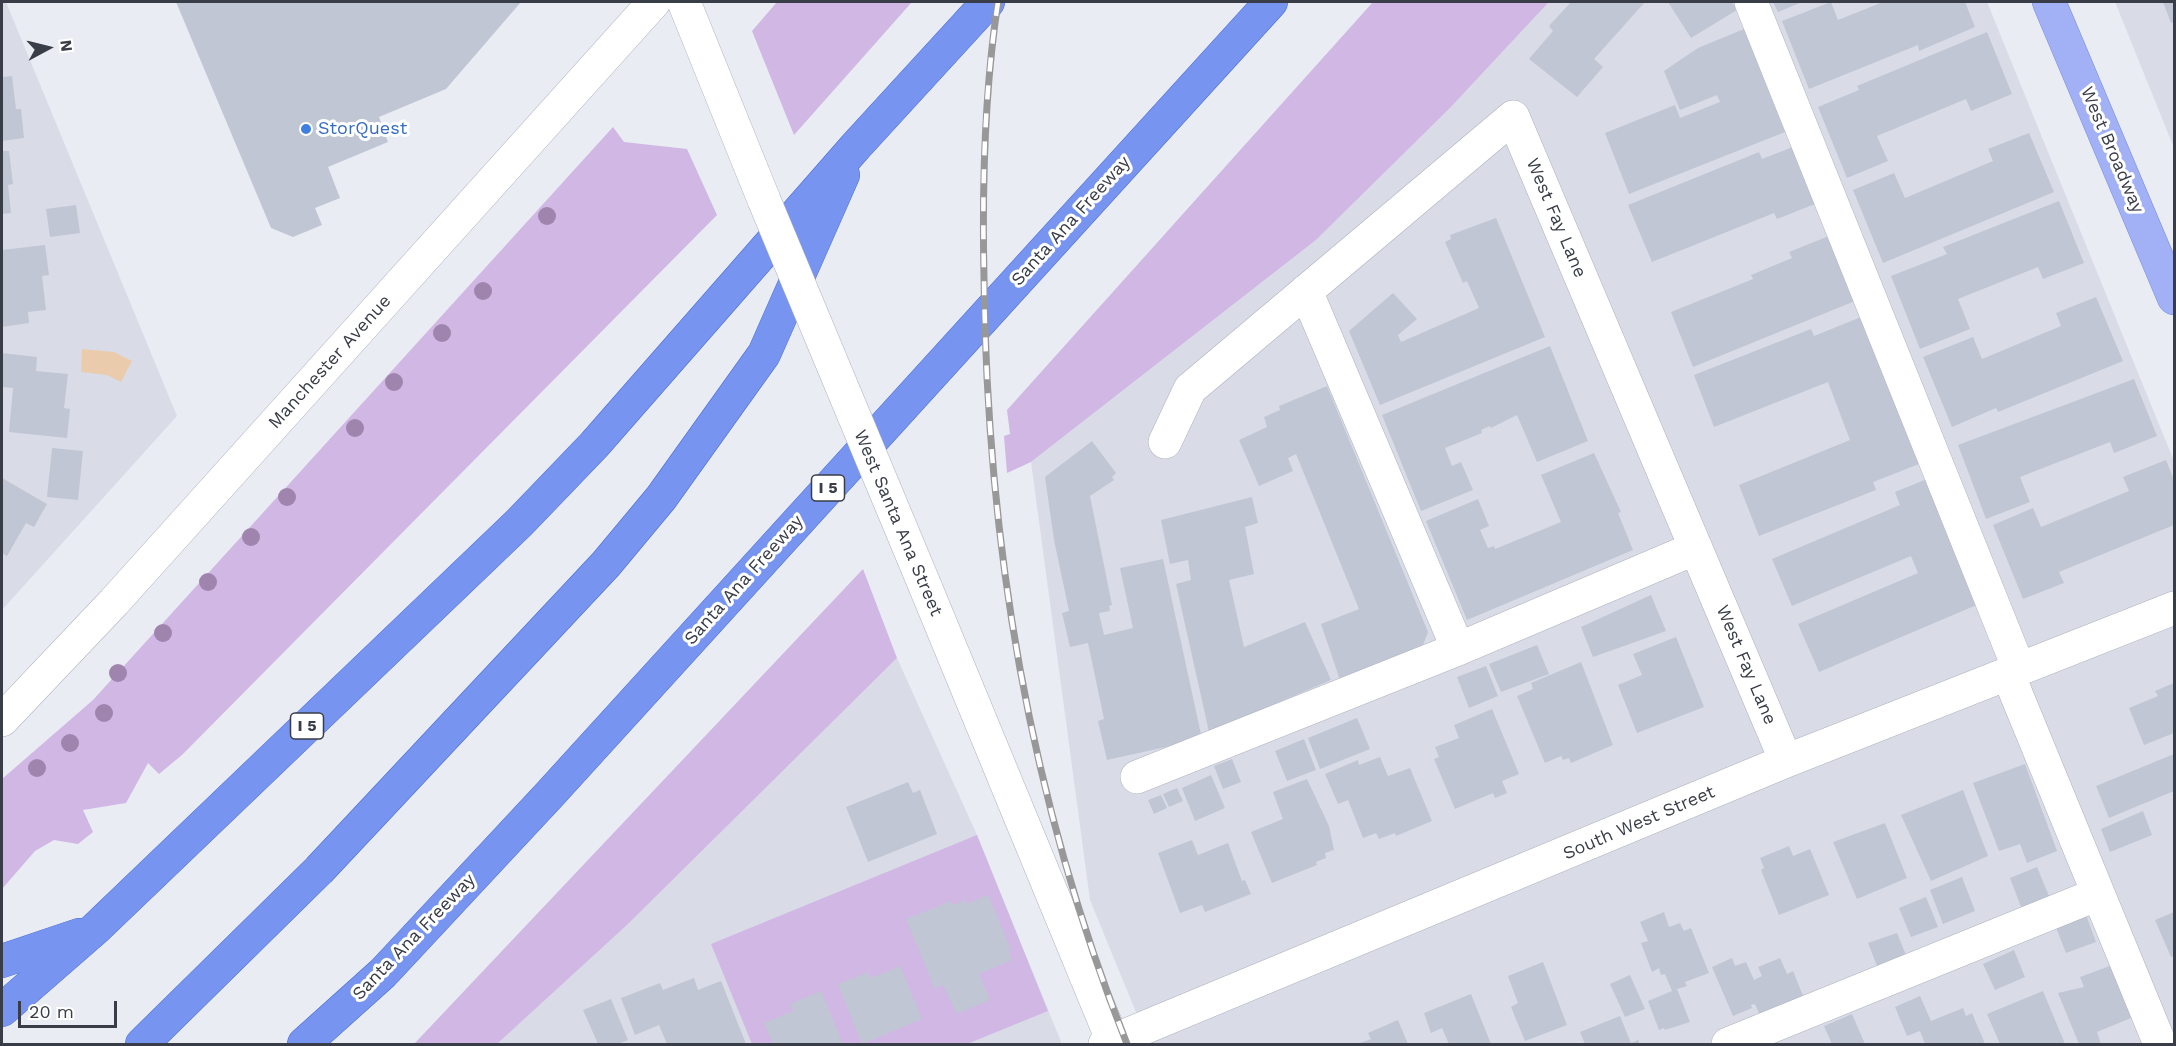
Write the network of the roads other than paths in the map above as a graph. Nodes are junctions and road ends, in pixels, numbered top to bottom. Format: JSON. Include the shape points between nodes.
{"nodes":[{"id":1,"x":654,"y":2,"type":"edge"},
{"id":2,"x":684,"y":2,"type":"edge"},
{"id":3,"x":988,"y":2,"type":"edge"},
{"id":4,"x":1271,"y":2,"type":"edge"},
{"id":5,"x":1751,"y":2,"type":"edge"},
{"id":6,"x":2049,"y":2,"type":"edge"},
{"id":7,"x":856,"y":146,"type":"junction"},
{"id":8,"x":1306,"y":291,"type":"junction"},
{"id":9,"x":2175,"y":298,"type":"edge"},
{"id":10,"x":1165,"y":442,"type":"dead end"},
{"id":11,"x":1696,"y":548,"type":"junction"},
{"id":12,"x":2175,"y":608,"type":"edge"},
{"id":13,"x":1458,"y":649,"type":"junction"},
{"id":14,"x":2013,"y":672,"type":"junction"},
{"id":15,"x":2,"y":720,"type":"edge"},
{"id":16,"x":1786,"y":762,"type":"junction"},
{"id":17,"x":1137,"y":777,"type":"dead end"},
{"id":18,"x":2098,"y":894,"type":"junction"},
{"id":19,"x":95,"y":929,"type":"junction"},
{"id":20,"x":2,"y":961,"type":"edge"},
{"id":21,"x":383,"y":973,"type":"junction"},
{"id":22,"x":2,"y":1010,"type":"edge"},
{"id":23,"x":142,"y":1044,"type":"edge"},
{"id":24,"x":304,"y":1044,"type":"edge"},
{"id":25,"x":323,"y":1044,"type":"edge"},
{"id":26,"x":1111,"y":1044,"type":"edge"},
{"id":27,"x":1728,"y":1044,"type":"edge"},
{"id":28,"x":2160,"y":1044,"type":"edge"}],
"edges":[{"from":1,"to":15,"type":"street","name":"Manchester Avenue","via":[[114,602]]},
{"from":2,"to":26,"type":"street","name":"West Santa Ana Street","bridge":true},
{"from":3,"to":7,"type":"highway","number":"I 5"},
{"from":4,"to":21,"type":"highway","name":"Santa Ana Freeway","number":"I 5"},
{"from":5,"to":14,"type":"street"},
{"from":6,"to":9,"type":"main road","name":"West Broadway"},
{"from":7,"to":19,"type":"highway","number":"I 5","via":[[594,446],[534,508]]},
{"from":7,"to":23,"type":"highway","via":[[764,354],[661,498],[606,564],[319,870]]},
{"from":8,"to":10,"type":"street","name":"West Fay Lane","via":[[1190,388]]},
{"from":8,"to":11,"type":"street","name":"West Fay Lane","via":[[1513,117]]},
{"from":8,"to":13,"type":"street"},
{"from":11,"to":13,"type":"street"},
{"from":11,"to":16,"type":"street","name":"West Fay Lane"},
{"from":12,"to":14,"type":"street","name":"South West Street"},
{"from":13,"to":17,"type":"street"},
{"from":14,"to":16,"type":"street","name":"South West Street"},
{"from":14,"to":18,"type":"street"},
{"from":16,"to":26,"type":"street","name":"South West Street"},
{"from":18,"to":27,"type":"street"},
{"from":18,"to":28,"type":"street"},
{"from":19,"to":20,"type":"highway"},
{"from":19,"to":22,"type":"highway","number":"I 5"},
{"from":21,"to":24,"type":"highway","name":"Santa Ana Freeway","number":"I 5"},
{"from":21,"to":25,"type":"highway"}]}
